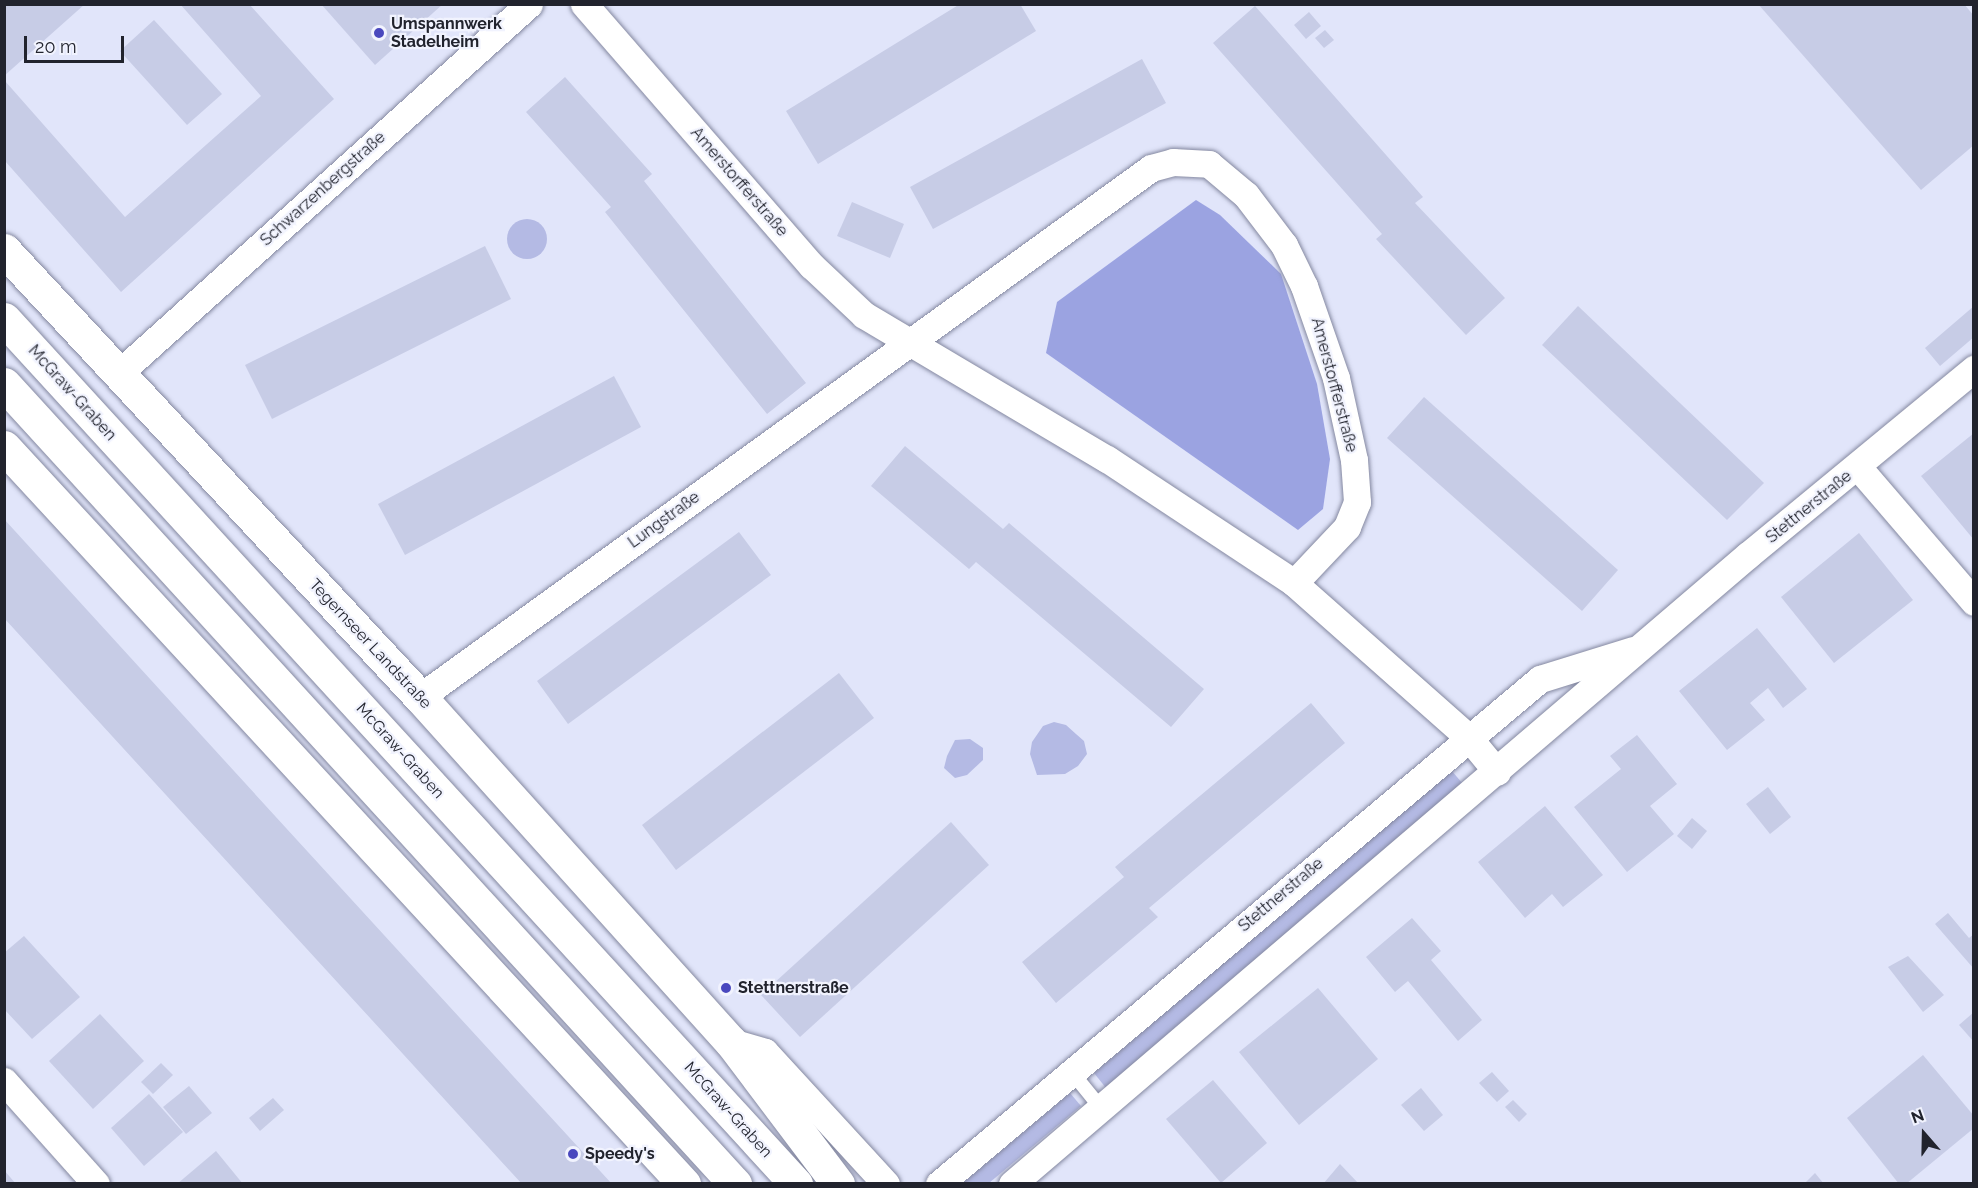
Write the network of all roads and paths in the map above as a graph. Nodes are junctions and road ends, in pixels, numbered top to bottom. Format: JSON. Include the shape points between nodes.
{"nodes":[{"id":1,"x":529,"y":4,"type":"edge"},
{"id":2,"x":584,"y":4,"type":"edge"},
{"id":3,"x":8,"y":253,"type":"edge"},
{"id":4,"x":4,"y":319,"type":"edge"},
{"id":5,"x":908,"y":343,"type":"junction"},
{"id":6,"x":1974,"y":369,"type":"edge"},
{"id":7,"x":118,"y":374,"type":"junction"},
{"id":8,"x":4,"y":384,"type":"edge"},
{"id":9,"x":4,"y":447,"type":"edge"},
{"id":10,"x":1858,"y":467,"type":"junction"},
{"id":11,"x":1294,"y":583,"type":"junction"},
{"id":12,"x":1974,"y":602,"type":"edge"},
{"id":13,"x":1645,"y":646,"type":"junction"},
{"id":14,"x":420,"y":697,"type":"junction"},
{"id":15,"x":1469,"y":738,"type":"junction"},
{"id":16,"x":1497,"y":772,"type":"junction"},
{"id":17,"x":731,"y":1042,"type":"junction"},
{"id":18,"x":1071,"y":1071,"type":"junction"},
{"id":19,"x":4,"y":1081,"type":"edge"},
{"id":20,"x":1101,"y":1108,"type":"junction"},
{"id":21,"x":96,"y":1184,"type":"edge"},
{"id":22,"x":684,"y":1184,"type":"edge"},
{"id":23,"x":735,"y":1184,"type":"edge"},
{"id":24,"x":796,"y":1184,"type":"edge"},
{"id":25,"x":838,"y":1184,"type":"edge"},
{"id":26,"x":886,"y":1184,"type":"edge"},
{"id":27,"x":939,"y":1184,"type":"edge"},
{"id":28,"x":1012,"y":1184,"type":"edge"}],
"edges":[{"from":1,"to":7,"type":"street","name":"Schwarzenbergstraße"},
{"from":2,"to":5,"type":"street","name":"Amerstorfferstraße","via":[[812,266],[864,315]]},
{"from":3,"to":7,"type":"main road","name":"Tegernseer Landstraße"},
{"from":4,"to":24,"type":"main road","name":"McGraw-Graben"},
{"from":5,"to":11,"type":"street","name":"Amerstorfferstraße","via":[[1107,459]]},
{"from":5,"to":11,"type":"street","name":"Amerstorfferstraße","via":[[1151,168],[1173,162],[1209,164],[1246,195],[1284,245],[1304,286],[1336,378],[1354,460],[1357,502],[1347,527]]},
{"from":5,"to":14,"type":"street","name":"Lungstraße"},
{"from":6,"to":10,"type":"street","name":"Stettnerstraße"},
{"from":7,"to":14,"type":"main road","name":"Tegernseer Landstraße"},
{"from":8,"to":23,"type":"main road"},
{"from":9,"to":22,"type":"main road"},
{"from":10,"to":12,"type":"street"},
{"from":10,"to":13,"type":"street","name":"Stettnerstraße","via":[[1748,555]]},
{"from":11,"to":15,"type":"street","name":"Amerstorfferstraße"},
{"from":13,"to":15,"type":"street","name":"Stettnerstraße","via":[[1540,679]]},
{"from":13,"to":16,"type":"street","name":"Stettnerstraße"},
{"from":14,"to":17,"type":"main road","name":"Tegernseer Landstraße"},
{"from":15,"to":16,"type":"street","name":"Amerstorfferstraße"},
{"from":15,"to":18,"type":"street","name":"Stettnerstraße"},
{"from":16,"to":20,"type":"street","name":"Stettnerstraße"},
{"from":17,"to":25,"type":"main road","name":"Tegernseer Landstraße"},
{"from":17,"to":26,"type":"street","via":[[765,1052],[869,1170]]},
{"from":18,"to":20,"type":"lane"},
{"from":18,"to":27,"type":"street","name":"Stettnerstraße"},
{"from":19,"to":21,"type":"street"},
{"from":20,"to":28,"type":"street","name":"Stettnerstraße"}]}
